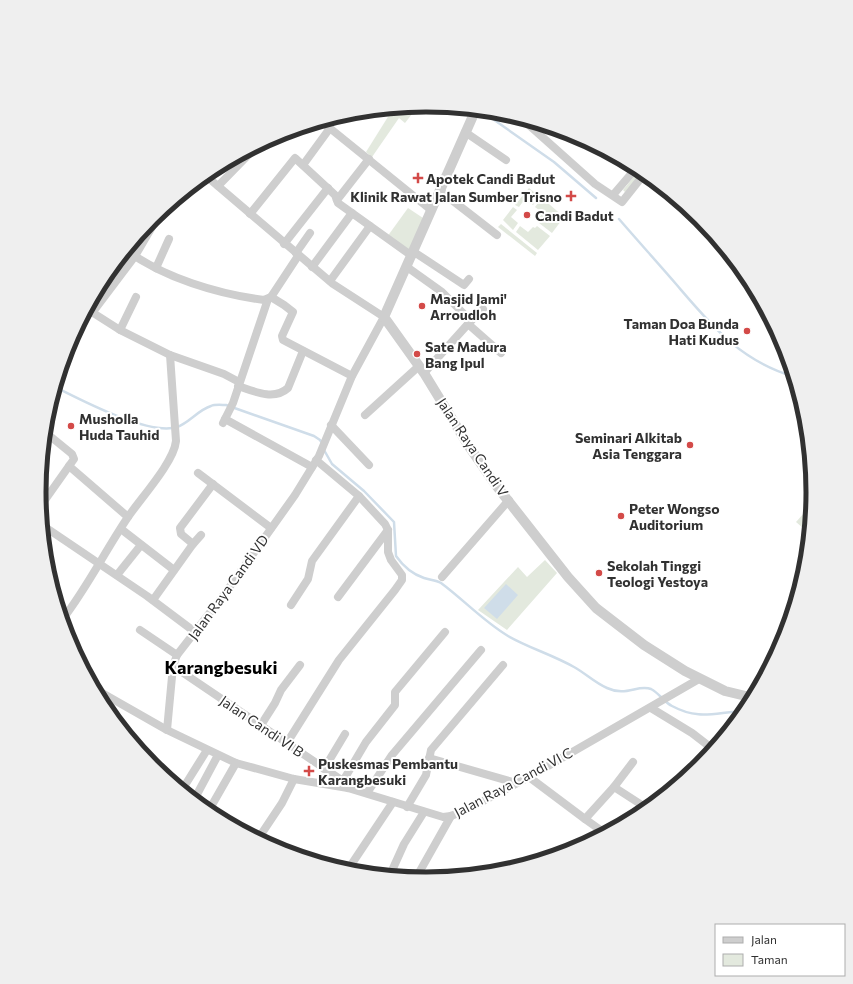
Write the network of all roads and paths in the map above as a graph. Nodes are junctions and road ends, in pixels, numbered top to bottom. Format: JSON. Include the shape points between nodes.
{"nodes":[{"id":1,"x":474,"y":115,"type":"edge"},
{"id":2,"x":326,"y":125,"type":"edge"},
{"id":3,"x":529,"y":125,"type":"edge"},
{"id":4,"x":330,"y":128,"type":"junction"},
{"id":5,"x":465,"y":132,"type":"junction"},
{"id":6,"x":247,"y":157,"type":"edge"},
{"id":7,"x":369,"y":159,"type":"junction"},
{"id":8,"x":506,"y":160,"type":"dead end"},
{"id":9,"x":303,"y":165,"type":"junction"},
{"id":10,"x":632,"y":172,"type":"edge"},
{"id":11,"x":641,"y":178,"type":"edge"},
{"id":12,"x":210,"y":179,"type":"edge"},
{"id":13,"x":218,"y":186,"type":"junction"},
{"id":14,"x":328,"y":188,"type":"junction"},
{"id":15,"x":439,"y":190,"type":"junction"},
{"id":16,"x":613,"y":195,"type":"junction"},
{"id":17,"x":337,"y":200,"type":"junction"},
{"id":18,"x":431,"y":210,"type":"junction"},
{"id":19,"x":352,"y":213,"type":"junction"},
{"id":20,"x":250,"y":214,"type":"junction"},
{"id":21,"x":370,"y":226,"type":"junction"},
{"id":22,"x":310,"y":233,"type":"dead end"},
{"id":23,"x":497,"y":235,"type":"dead end"},
{"id":24,"x":144,"y":237,"type":"edge"},
{"id":25,"x":169,"y":239,"type":"dead end"},
{"id":26,"x":284,"y":244,"type":"junction"},
{"id":27,"x":130,"y":253,"type":"edge"},
{"id":28,"x":413,"y":254,"type":"junction"},
{"id":29,"x":297,"y":255,"type":"junction"},
{"id":30,"x":134,"y":256,"type":"junction"},
{"id":31,"x":312,"y":267,"type":"junction"},
{"id":32,"x":407,"y":267,"type":"junction"},
{"id":33,"x":156,"y":268,"type":"junction"},
{"id":34,"x":469,"y":279,"type":"dead end"},
{"id":35,"x":330,"y":281,"type":"junction"},
{"id":36,"x":136,"y":298,"type":"dead end"},
{"id":37,"x":269,"y":298,"type":"junction"},
{"id":38,"x":97,"y":303,"type":"edge"},
{"id":39,"x":483,"y":309,"type":"dead end"},
{"id":40,"x":92,"y":312,"type":"edge"},
{"id":41,"x":384,"y":317,"type":"junction"},
{"id":42,"x":469,"y":323,"type":"junction"},
{"id":43,"x":120,"y":330,"type":"junction"},
{"id":44,"x":303,"y":351,"type":"junction"},
{"id":45,"x":501,"y":353,"type":"dead end"},
{"id":46,"x":170,"y":355,"type":"junction"},
{"id":47,"x":422,"y":369,"type":"junction"},
{"id":48,"x":352,"y":376,"type":"junction"},
{"id":49,"x":238,"y":384,"type":"junction"},
{"id":50,"x":365,"y":415,"type":"dead end"},
{"id":51,"x":331,"y":425,"type":"junction"},
{"id":52,"x":50,"y":436,"type":"edge"},
{"id":53,"x":316,"y":461,"type":"junction"},
{"id":54,"x":369,"y":465,"type":"dead end"},
{"id":55,"x":69,"y":466,"type":"junction"},
{"id":56,"x":198,"y":473,"type":"dead end"},
{"id":57,"x":213,"y":484,"type":"junction"},
{"id":58,"x":359,"y":496,"type":"junction"},
{"id":59,"x":46,"y":498,"type":"edge"},
{"id":60,"x":508,"y":500,"type":"junction"},
{"id":61,"x":128,"y":517,"type":"junction"},
{"id":62,"x":271,"y":528,"type":"junction"},
{"id":63,"x":48,"y":529,"type":"edge"},
{"id":64,"x":121,"y":529,"type":"junction"},
{"id":65,"x":388,"y":530,"type":"junction"},
{"id":66,"x":201,"y":534,"type":"dead end"},
{"id":67,"x":193,"y":544,"type":"junction"},
{"id":68,"x":141,"y":545,"type":"junction"},
{"id":69,"x":99,"y":563,"type":"junction"},
{"id":70,"x":174,"y":570,"type":"junction"},
{"id":71,"x":116,"y":575,"type":"junction"},
{"id":72,"x":442,"y":577,"type":"dead end"},
{"id":73,"x":338,"y":597,"type":"dead end"},
{"id":74,"x":153,"y":600,"type":"junction"},
{"id":75,"x":291,"y":605,"type":"dead end"},
{"id":76,"x":66,"y":614,"type":"edge"},
{"id":77,"x":140,"y":630,"type":"dead end"},
{"id":78,"x":195,"y":632,"type":"junction"},
{"id":79,"x":445,"y":632,"type":"dead end"},
{"id":80,"x":481,"y":650,"type":"dead end"},
{"id":81,"x":177,"y":655,"type":"junction"},
{"id":82,"x":300,"y":665,"type":"dead end"},
{"id":83,"x":503,"y":665,"type":"dead end"},
{"id":84,"x":173,"y":666,"type":"junction"},
{"id":85,"x":699,"y":679,"type":"junction"},
{"id":86,"x":105,"y":695,"type":"edge"},
{"id":87,"x":747,"y":696,"type":"edge"},
{"id":88,"x":651,"y":708,"type":"junction"},
{"id":89,"x":260,"y":725,"type":"junction"},
{"id":90,"x":167,"y":730,"type":"junction"},
{"id":91,"x":345,"y":734,"type":"dead end"},
{"id":92,"x":290,"y":738,"type":"dead end"},
{"id":93,"x":710,"y":747,"type":"edge"},
{"id":94,"x":206,"y":750,"type":"junction"},
{"id":95,"x":218,"y":755,"type":"junction"},
{"id":96,"x":429,"y":758,"type":"junction"},
{"id":97,"x":632,"y":762,"type":"dead end"},
{"id":98,"x":236,"y":763,"type":"junction"},
{"id":99,"x":324,"y":769,"type":"junction"},
{"id":100,"x":529,"y":776,"type":"junction"},
{"id":101,"x":294,"y":779,"type":"junction"},
{"id":102,"x":343,"y":781,"type":"junction"},
{"id":103,"x":516,"y":783,"type":"junction"},
{"id":104,"x":185,"y":785,"type":"edge"},
{"id":105,"x":614,"y":787,"type":"junction"},
{"id":106,"x":348,"y":788,"type":"junction"},
{"id":107,"x":367,"y":793,"type":"junction"},
{"id":108,"x":197,"y":795,"type":"edge"},
{"id":109,"x":392,"y":802,"type":"junction"},
{"id":110,"x":642,"y":805,"type":"edge"},
{"id":111,"x":212,"y":806,"type":"edge"},
{"id":112,"x":407,"y":807,"type":"junction"},
{"id":113,"x":424,"y":812,"type":"junction"},
{"id":114,"x":450,"y":816,"type":"junction"},
{"id":115,"x":584,"y":819,"type":"junction"},
{"id":116,"x":600,"y":830,"type":"edge"},
{"id":117,"x":261,"y":834,"type":"edge"},
{"id":118,"x":351,"y":865,"type":"edge"},
{"id":119,"x":392,"y":871,"type":"edge"},
{"id":120,"x":419,"y":872,"type":"edge"}],
"edges":[{"from":1,"to":5,"type":"street"},
{"from":2,"to":4,"type":"street"},
{"from":3,"to":16,"type":"street","via":[[595,184]]},
{"from":4,"to":7,"type":"street"},
{"from":4,"to":9,"type":"street"},
{"from":5,"to":8,"type":"street"},
{"from":5,"to":15,"type":"street"},
{"from":6,"to":13,"type":"street"},
{"from":7,"to":17,"type":"street"},
{"from":7,"to":18,"type":"street"},
{"from":9,"to":14,"type":"street"},
{"from":9,"to":20,"type":"street","via":[[295,158]]},
{"from":10,"to":16,"type":"street"},
{"from":11,"to":16,"type":"street","via":[[622,202]]},
{"from":12,"to":13,"type":"street","name":"Jalan Raya Candi V"},
{"from":13,"to":20,"type":"street","name":"Jalan Raya Candi V"},
{"from":14,"to":17,"type":"street","via":[[336,194]]},
{"from":14,"to":26,"type":"street"},
{"from":15,"to":18,"type":"street"},
{"from":15,"to":23,"type":"street"},
{"from":17,"to":19,"type":"street"},
{"from":18,"to":28,"type":"street"},
{"from":19,"to":21,"type":"street"},
{"from":19,"to":31,"type":"street"},
{"from":20,"to":26,"type":"street","name":"Jalan Raya Candi V"},
{"from":21,"to":28,"type":"street"},
{"from":21,"to":35,"type":"street"},
{"from":22,"to":29,"type":"street"},
{"from":24,"to":30,"type":"street"},
{"from":25,"to":33,"type":"street"},
{"from":26,"to":29,"type":"street","name":"Jalan Raya Candi V"},
{"from":27,"to":30,"type":"street"},
{"from":28,"to":32,"type":"street"},
{"from":28,"to":34,"type":"street","via":[[464,285]]},
{"from":29,"to":31,"type":"street","name":"Jalan Raya Candi V"},
{"from":29,"to":37,"type":"street"},
{"from":30,"to":33,"type":"street"},
{"from":30,"to":38,"type":"street"},
{"from":31,"to":35,"type":"street","name":"Jalan Raya Candi V"},
{"from":32,"to":41,"type":"street"},
{"from":32,"to":42,"type":"street","via":[[442,292]]},
{"from":33,"to":37,"type":"street","via":[[216,291],[248,298]]},
{"from":35,"to":41,"type":"street","name":"Jalan Raya Candi V"},
{"from":36,"to":43,"type":"street"},
{"from":37,"to":44,"type":"street","via":[[293,312],[281,338]]},
{"from":37,"to":49,"type":"street"},
{"from":39,"to":42,"type":"street"},
{"from":40,"to":43,"type":"street"},
{"from":41,"to":47,"type":"street","name":"Jalan Raya Candi V"},
{"from":41,"to":48,"type":"street","name":"Jalan Raya Candi VD"},
{"from":42,"to":45,"type":"street"},
{"from":42,"to":47,"type":"street"},
{"from":43,"to":46,"type":"street"},
{"from":44,"to":48,"type":"street"},
{"from":44,"to":49,"type":"street","via":[[288,388],[284,391],[264,394]]},
{"from":46,"to":49,"type":"street","via":[[224,374]]},
{"from":46,"to":61,"type":"street","via":[[176,448]]},
{"from":47,"to":50,"type":"street"},
{"from":47,"to":60,"type":"street","name":"Jalan Raya Candi V","via":[[468,445]]},
{"from":48,"to":51,"type":"street","name":"Jalan Raya Candi VD"},
{"from":49,"to":53,"type":"street","via":[[226,418]]},
{"from":51,"to":53,"type":"street","name":"Jalan Raya Candi VD"},
{"from":51,"to":54,"type":"street"},
{"from":52,"to":55,"type":"street","via":[[74,457]]},
{"from":53,"to":58,"type":"street"},
{"from":53,"to":62,"type":"street","name":"Jalan Raya Candi VD","via":[[284,513]]},
{"from":55,"to":59,"type":"street"},
{"from":55,"to":61,"type":"street"},
{"from":56,"to":57,"type":"street"},
{"from":57,"to":62,"type":"street"},
{"from":57,"to":67,"type":"street","via":[[180,528],[180,534]]},
{"from":58,"to":65,"type":"street"},
{"from":58,"to":75,"type":"street","via":[[312,561],[308,579]]},
{"from":60,"to":72,"type":"street"},
{"from":60,"to":85,"type":"street","name":"Jalan Raya Candi V","via":[[568,577],[596,608],[644,645]]},
{"from":61,"to":64,"type":"street"},
{"from":62,"to":78,"type":"street","name":"Jalan Raya Candi VD"},
{"from":63,"to":69,"type":"street"},
{"from":64,"to":68,"type":"street"},
{"from":64,"to":69,"type":"street"},
{"from":65,"to":73,"type":"street"},
{"from":65,"to":92,"type":"street","via":[[390,560],[402,575],[402,580],[332,670]]},
{"from":66,"to":67,"type":"street"},
{"from":67,"to":70,"type":"street"},
{"from":68,"to":70,"type":"street"},
{"from":68,"to":71,"type":"street"},
{"from":69,"to":71,"type":"street"},
{"from":69,"to":76,"type":"street"},
{"from":70,"to":74,"type":"street"},
{"from":71,"to":74,"type":"street"},
{"from":74,"to":78,"type":"street"},
{"from":77,"to":81,"type":"street"},
{"from":78,"to":81,"type":"street","name":"Jalan Raya Candi VD"},
{"from":79,"to":102,"type":"street","via":[[395,692],[396,705],[366,742]]},
{"from":80,"to":107,"type":"street","via":[[392,754]]},
{"from":81,"to":84,"type":"street","name":"Jalan Raya Candi VD"},
{"from":82,"to":89,"type":"street"},
{"from":83,"to":96,"type":"street","via":[[431,750]]},
{"from":84,"to":89,"type":"street","name":"Jalan Candi VI B"},
{"from":84,"to":90,"type":"street","name":"Jalan Raya Candi VD"},
{"from":85,"to":87,"type":"street","name":"Jalan Raya Candi V","via":[[728,692]]},
{"from":85,"to":88,"type":"street","name":"Jalan Raya Candi VI C"},
{"from":86,"to":90,"type":"street","name":"Jalan Raya Candi VI C"},
{"from":88,"to":93,"type":"street"},
{"from":88,"to":100,"type":"street","name":"Jalan Raya Candi VI C"},
{"from":89,"to":99,"type":"street","name":"Jalan Candi VI B"},
{"from":90,"to":94,"type":"street","name":"Jalan Raya Candi VI C"},
{"from":91,"to":99,"type":"street"},
{"from":94,"to":95,"type":"street","name":"Jalan Raya Candi VI C"},
{"from":94,"to":104,"type":"street"},
{"from":95,"to":98,"type":"street","name":"Jalan Raya Candi VI C"},
{"from":95,"to":108,"type":"street"},
{"from":96,"to":103,"type":"street"},
{"from":96,"to":112,"type":"street","via":[[426,775]]},
{"from":97,"to":105,"type":"street"},
{"from":98,"to":101,"type":"street","name":"Jalan Raya Candi VI C"},
{"from":98,"to":111,"type":"street"},
{"from":99,"to":102,"type":"street","name":"Jalan Candi VI B"},
{"from":100,"to":103,"type":"street","name":"Jalan Raya Candi VI C"},
{"from":100,"to":115,"type":"street"},
{"from":101,"to":106,"type":"street","name":"Jalan Raya Candi VI C"},
{"from":101,"to":117,"type":"street"},
{"from":102,"to":106,"type":"street","name":"Jalan Candi VI B"},
{"from":103,"to":114,"type":"street","name":"Jalan Raya Candi VI C"},
{"from":105,"to":110,"type":"street"},
{"from":105,"to":115,"type":"street"},
{"from":106,"to":107,"type":"street","name":"Jalan Raya Candi VI C"},
{"from":107,"to":109,"type":"street","name":"Jalan Raya Candi VI C"},
{"from":109,"to":112,"type":"street","name":"Jalan Raya Candi VI C"},
{"from":109,"to":118,"type":"street"},
{"from":112,"to":113,"type":"street","name":"Jalan Raya Candi VI C"},
{"from":113,"to":114,"type":"street","name":"Jalan Raya Candi VI C","via":[[443,817]]},
{"from":113,"to":119,"type":"street","via":[[404,844]]},
{"from":114,"to":120,"type":"street"},
{"from":115,"to":116,"type":"street"}]}
